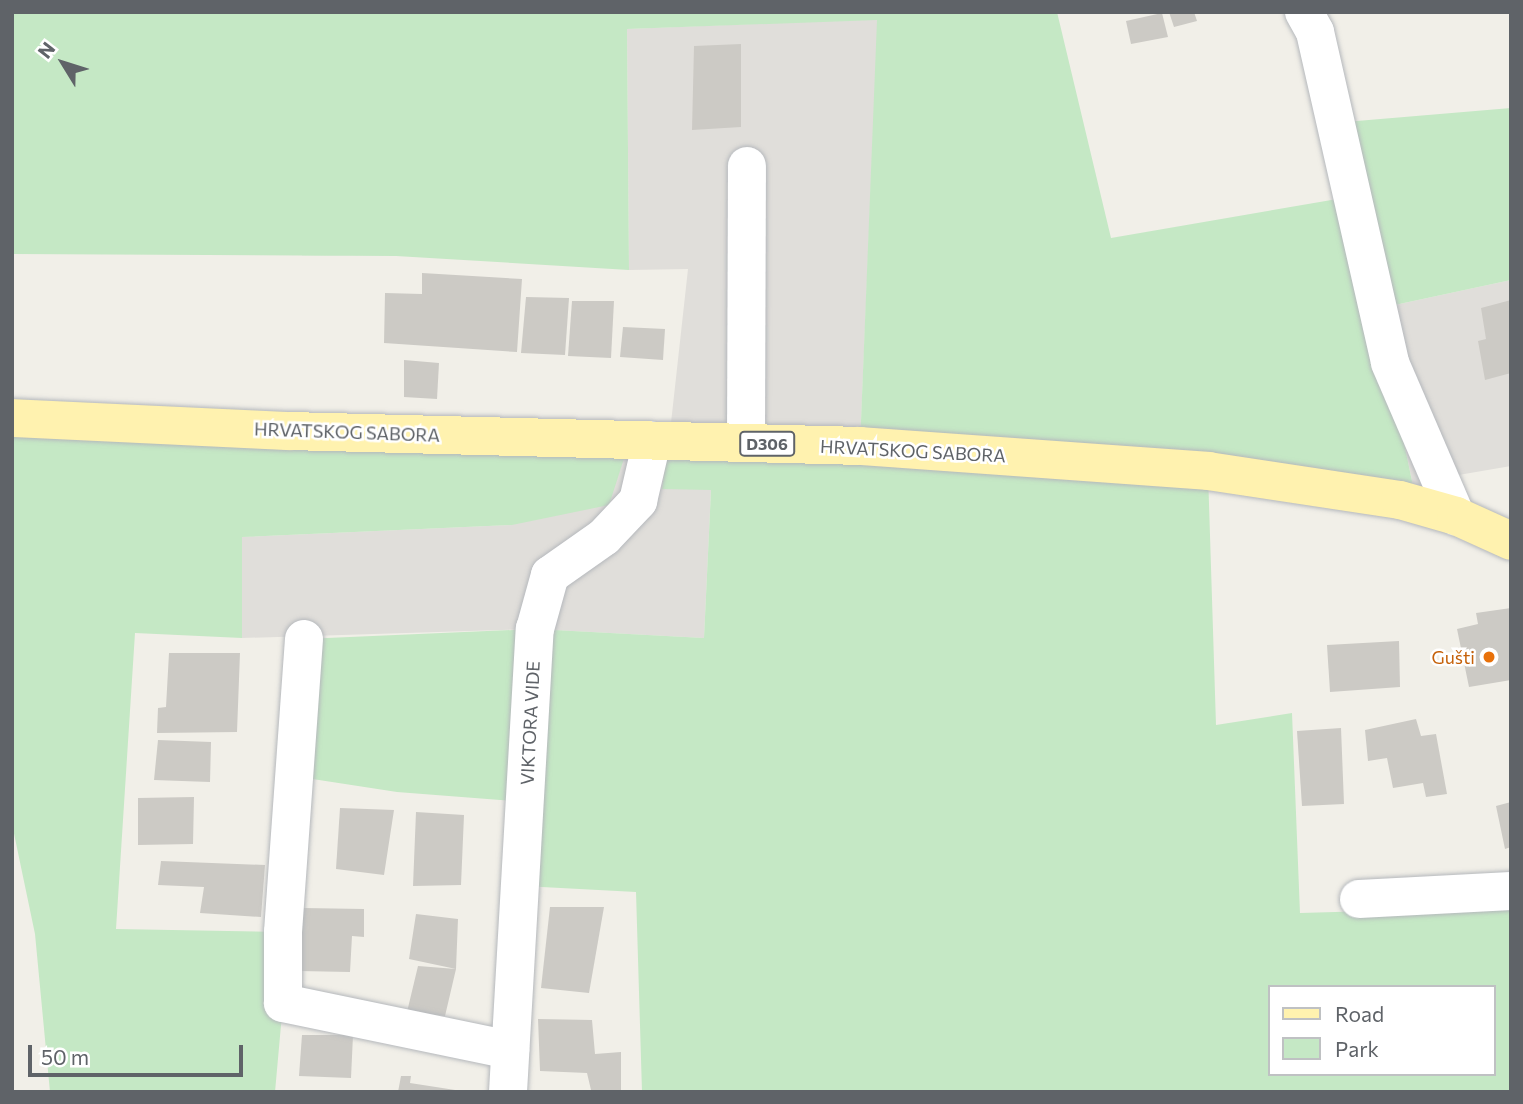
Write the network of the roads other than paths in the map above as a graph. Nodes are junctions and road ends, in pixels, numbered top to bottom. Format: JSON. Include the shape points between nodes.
{"nodes":[{"id":1,"x":1304,"y":12,"type":"edge"},
{"id":2,"x":747,"y":166,"type":"dead end"},
{"id":3,"x":12,"y":418,"type":"edge"},
{"id":4,"x":652,"y":441,"type":"junction"},
{"id":5,"x":746,"y":443,"type":"junction"},
{"id":6,"x":1456,"y":516,"type":"junction"},
{"id":7,"x":1511,"y":541,"type":"edge"},
{"id":8,"x":304,"y":639,"type":"dead end"},
{"id":9,"x":1511,"y":891,"type":"edge"},
{"id":10,"x":1359,"y":899,"type":"dead end"},
{"id":11,"x":510,"y":1050,"type":"junction"},
{"id":12,"x":508,"y":1092,"type":"edge"}],
"edges":[{"from":1,"to":6,"type":"street","via":[[1315,32],[1390,363]]},
{"from":2,"to":5,"type":"street"},
{"from":3,"to":4,"type":"main road","name":"HRVATSKOG SABORA","number":"D306"},
{"from":4,"to":5,"type":"main road","name":"HRVATSKOG SABORA","number":"D306"},
{"from":4,"to":11,"type":"street","name":"VIKTORA VIDE","via":[[638,501],[604,537],[550,575],[535,629]]},
{"from":5,"to":6,"type":"main road","name":"HRVATSKOG SABORA","number":"D306","via":[[860,446],[1208,471],[1400,500]]},
{"from":6,"to":7,"type":"main road","name":"HRVATSKOG SABORA","number":"D306"},
{"from":8,"to":11,"type":"street","via":[[283,932],[283,1003]]},
{"from":9,"to":10,"type":"street"},
{"from":11,"to":12,"type":"street","name":"VIKTORA VIDE"}]}
